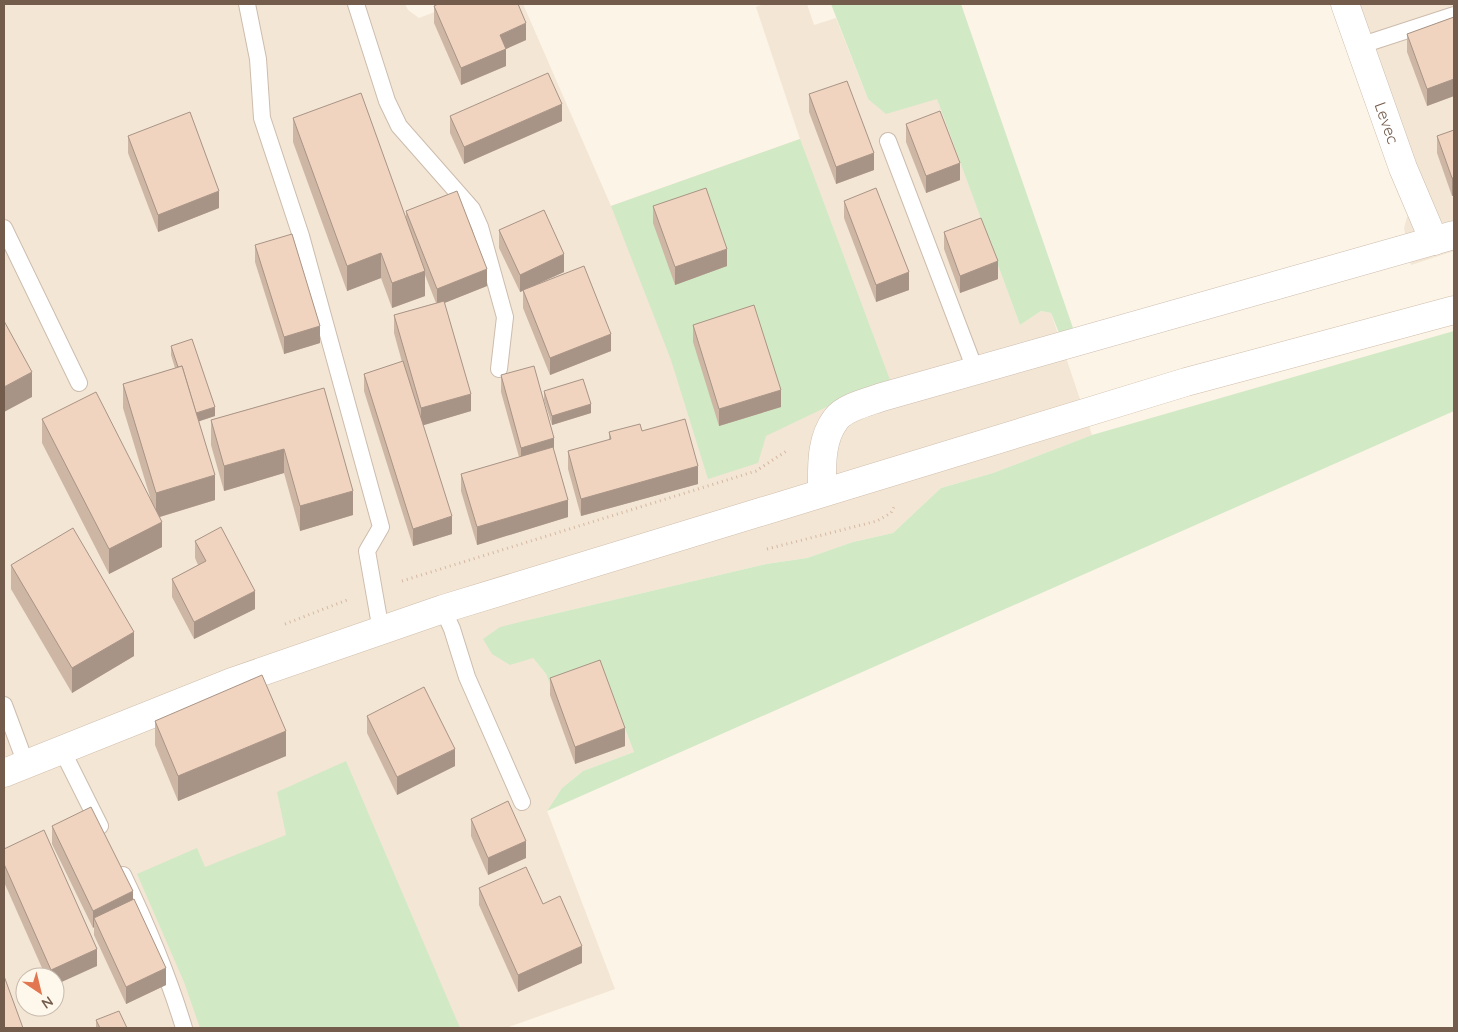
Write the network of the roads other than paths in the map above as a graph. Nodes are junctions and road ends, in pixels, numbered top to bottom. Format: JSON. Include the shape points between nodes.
{"nodes":[{"id":1,"x":247,"y":4,"type":"edge"},
{"id":2,"x":356,"y":4,"type":"edge"},
{"id":3,"x":1345,"y":4,"type":"edge"},
{"id":4,"x":1454,"y":15,"type":"edge"},
{"id":5,"x":1359,"y":46,"type":"junction"},
{"id":6,"x":888,"y":141,"type":"dead end"},
{"id":7,"x":4,"y":228,"type":"edge"},
{"id":8,"x":1444,"y":238,"type":"edge"},
{"id":9,"x":1454,"y":310,"type":"edge"},
{"id":10,"x":499,"y":369,"type":"dead end"},
{"id":11,"x":976,"y":372,"type":"junction"},
{"id":12,"x":79,"y":383,"type":"dead end"},
{"id":13,"x":822,"y":492,"type":"junction"},
{"id":14,"x":444,"y":609,"type":"junction"},
{"id":15,"x":381,"y":631,"type":"junction"},
{"id":16,"x":4,"y":705,"type":"edge"},
{"id":17,"x":62,"y":750,"type":"junction"},
{"id":18,"x":15,"y":768,"type":"edge"},
{"id":19,"x":522,"y":802,"type":"dead end"},
{"id":20,"x":107,"y":839,"type":"edge"},
{"id":21,"x":115,"y":857,"type":"edge"},
{"id":22,"x":184,"y":1028,"type":"edge"}],
"edges":[{"from":1,"to":15,"type":"lane","via":[[258,59],[262,118],[301,236],[381,527],[367,551]]},
{"from":2,"to":10,"type":"lane","via":[[387,101],[399,126],[472,210],[480,227],[505,317]]},
{"from":3,"to":5,"type":"main road","name":"Levec"},
{"from":4,"to":5,"type":"lane"},
{"from":5,"to":8,"type":"main road","name":"Levec","via":[[1403,168]]},
{"from":6,"to":11,"type":"lane"},
{"from":7,"to":12,"type":"lane"},
{"from":8,"to":11,"type":"main road"},
{"from":9,"to":13,"type":"main road","via":[[1186,382]]},
{"from":11,"to":13,"type":"main road","via":[[882,397],[836,418],[823,447]]},
{"from":13,"to":14,"type":"main road"},
{"from":14,"to":15,"type":"main road"},
{"from":14,"to":19,"type":"lane","via":[[467,677]]},
{"from":15,"to":17,"type":"main road","via":[[232,682]]},
{"from":16,"to":18,"type":"lane"},
{"from":17,"to":18,"type":"main road"},
{"from":17,"to":20,"type":"lane"},
{"from":21,"to":22,"type":"lane","via":[[151,936]]}]}
